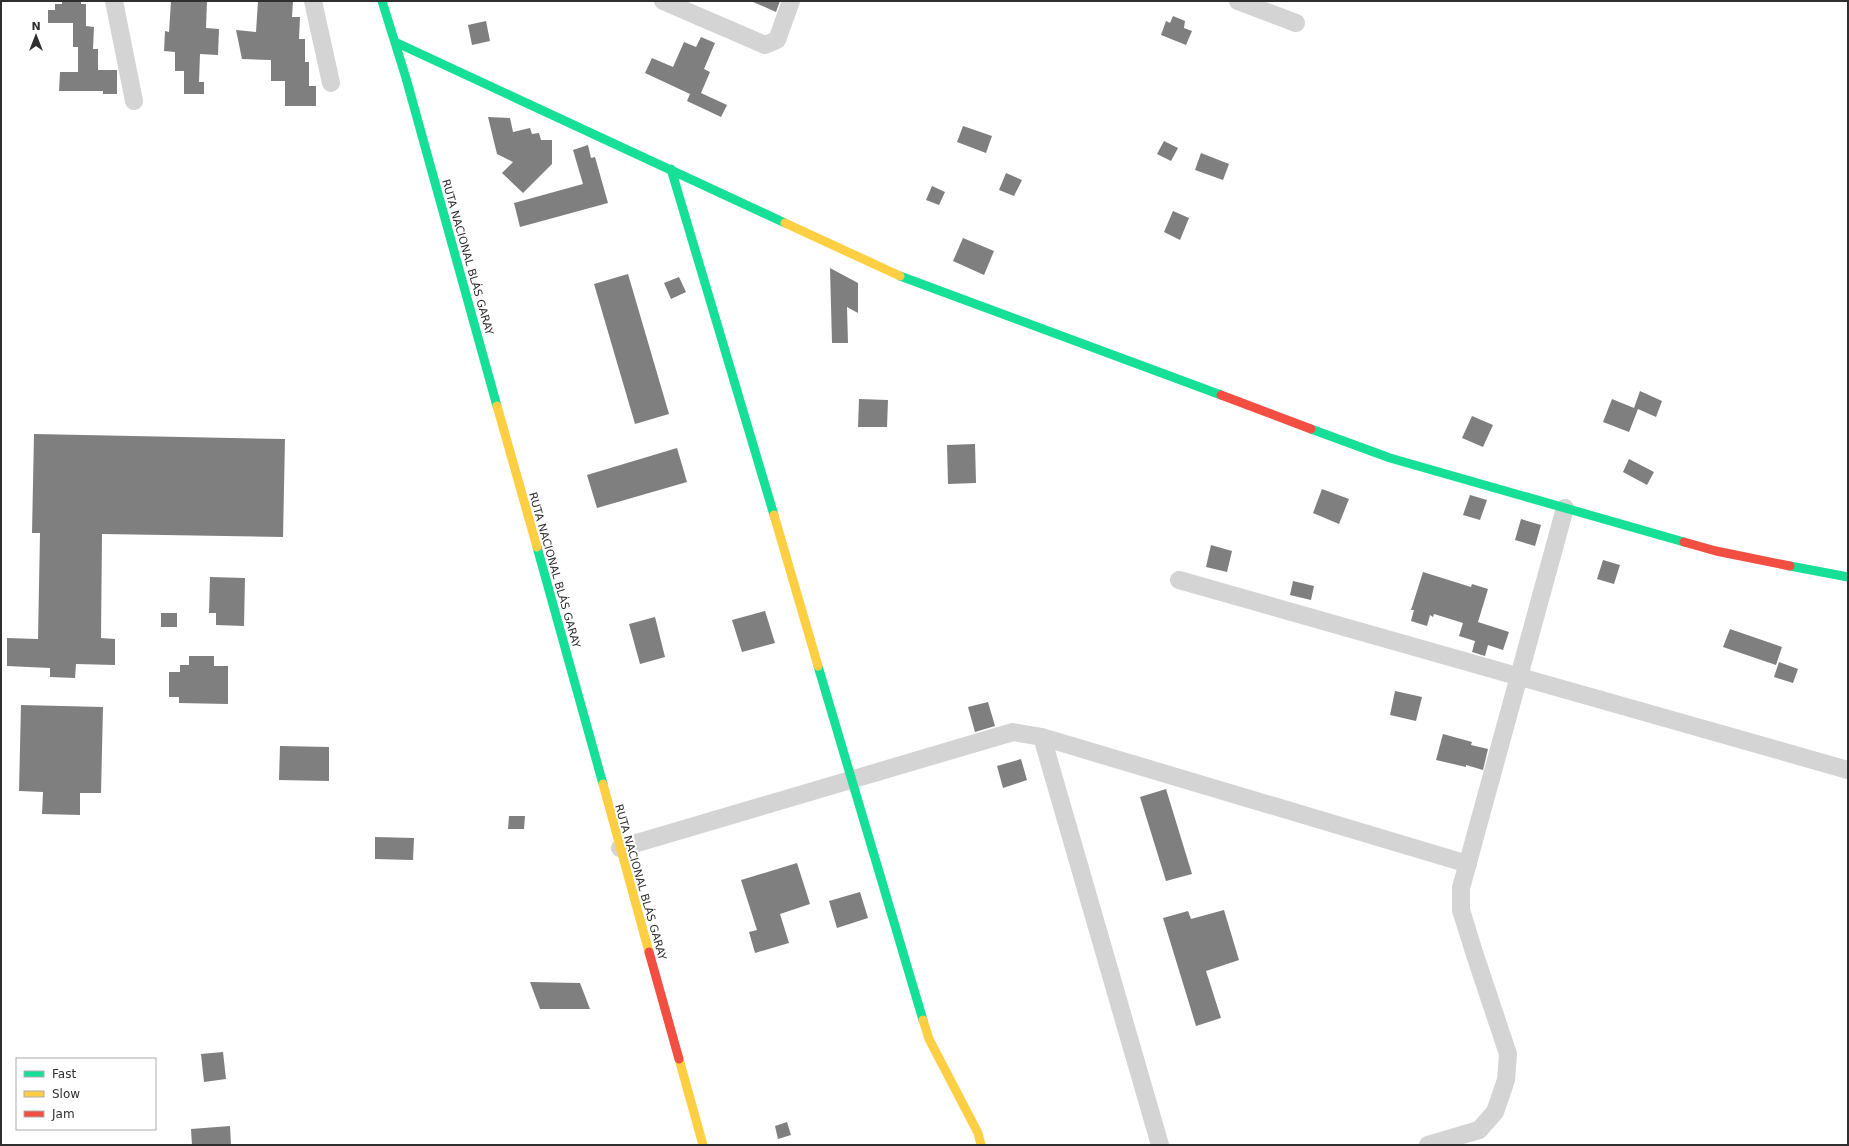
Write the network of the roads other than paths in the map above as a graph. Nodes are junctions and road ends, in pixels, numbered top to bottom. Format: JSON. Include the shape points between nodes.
{"nodes":[{"id":1,"x":114,"y":1,"type":"edge"},
{"id":2,"x":313,"y":1,"type":"edge"},
{"id":3,"x":382,"y":1,"type":"edge"},
{"id":4,"x":663,"y":1,"type":"edge"},
{"id":5,"x":791,"y":1,"type":"edge"},
{"id":6,"x":1238,"y":1,"type":"edge"},
{"id":7,"x":1296,"y":23,"type":"dead end"},
{"id":8,"x":395,"y":42,"type":"junction"},
{"id":9,"x":331,"y":84,"type":"dead end"},
{"id":10,"x":134,"y":101,"type":"dead end"},
{"id":11,"x":671,"y":169,"type":"junction"},
{"id":12,"x":1565,"y":508,"type":"junction"},
{"id":13,"x":1848,"y":577,"type":"edge"},
{"id":14,"x":1179,"y":580,"type":"dead end"},
{"id":15,"x":1519,"y":677,"type":"junction"},
{"id":16,"x":1042,"y":737,"type":"junction"},
{"id":17,"x":1848,"y":770,"type":"edge"},
{"id":18,"x":852,"y":780,"type":"junction"},
{"id":19,"x":620,"y":848,"type":"junction"},
{"id":20,"x":1468,"y":864,"type":"junction"},
{"id":21,"x":703,"y":1145,"type":"edge"},
{"id":22,"x":981,"y":1145,"type":"edge"},
{"id":23,"x":1160,"y":1145,"type":"edge"},
{"id":24,"x":1428,"y":1145,"type":"edge"}],
"edges":[{"from":1,"to":10,"type":"street"},
{"from":2,"to":9,"type":"street"},
{"from":3,"to":8,"type":"main road","name":"RUTA NACIONAL BLÁS GARAY"},
{"from":4,"to":5,"type":"street","via":[[765,45],[777,40]]},
{"from":6,"to":7,"type":"street"},
{"from":8,"to":11,"type":"main road"},
{"from":8,"to":19,"type":"main road","name":"RUTA NACIONAL BLÁS GARAY"},
{"from":11,"to":12,"type":"main road","via":[[907,278],[1390,458]]},
{"from":11,"to":18,"type":"main road"},
{"from":12,"to":13,"type":"main road","via":[[1716,551]]},
{"from":12,"to":15,"type":"street"},
{"from":14,"to":15,"type":"street"},
{"from":15,"to":17,"type":"street"},
{"from":15,"to":20,"type":"street"},
{"from":16,"to":18,"type":"street","via":[[1013,732]]},
{"from":16,"to":20,"type":"street"},
{"from":16,"to":23,"type":"street"},
{"from":18,"to":19,"type":"street"},
{"from":18,"to":22,"type":"main road","via":[[929,1039],[978,1133]]},
{"from":19,"to":21,"type":"main road","name":"RUTA NACIONAL BLÁS GARAY"},
{"from":20,"to":24,"type":"street","via":[[1461,888],[1461,910],[1508,1054],[1506,1080],[1495,1112],[1479,1130]]}]}
